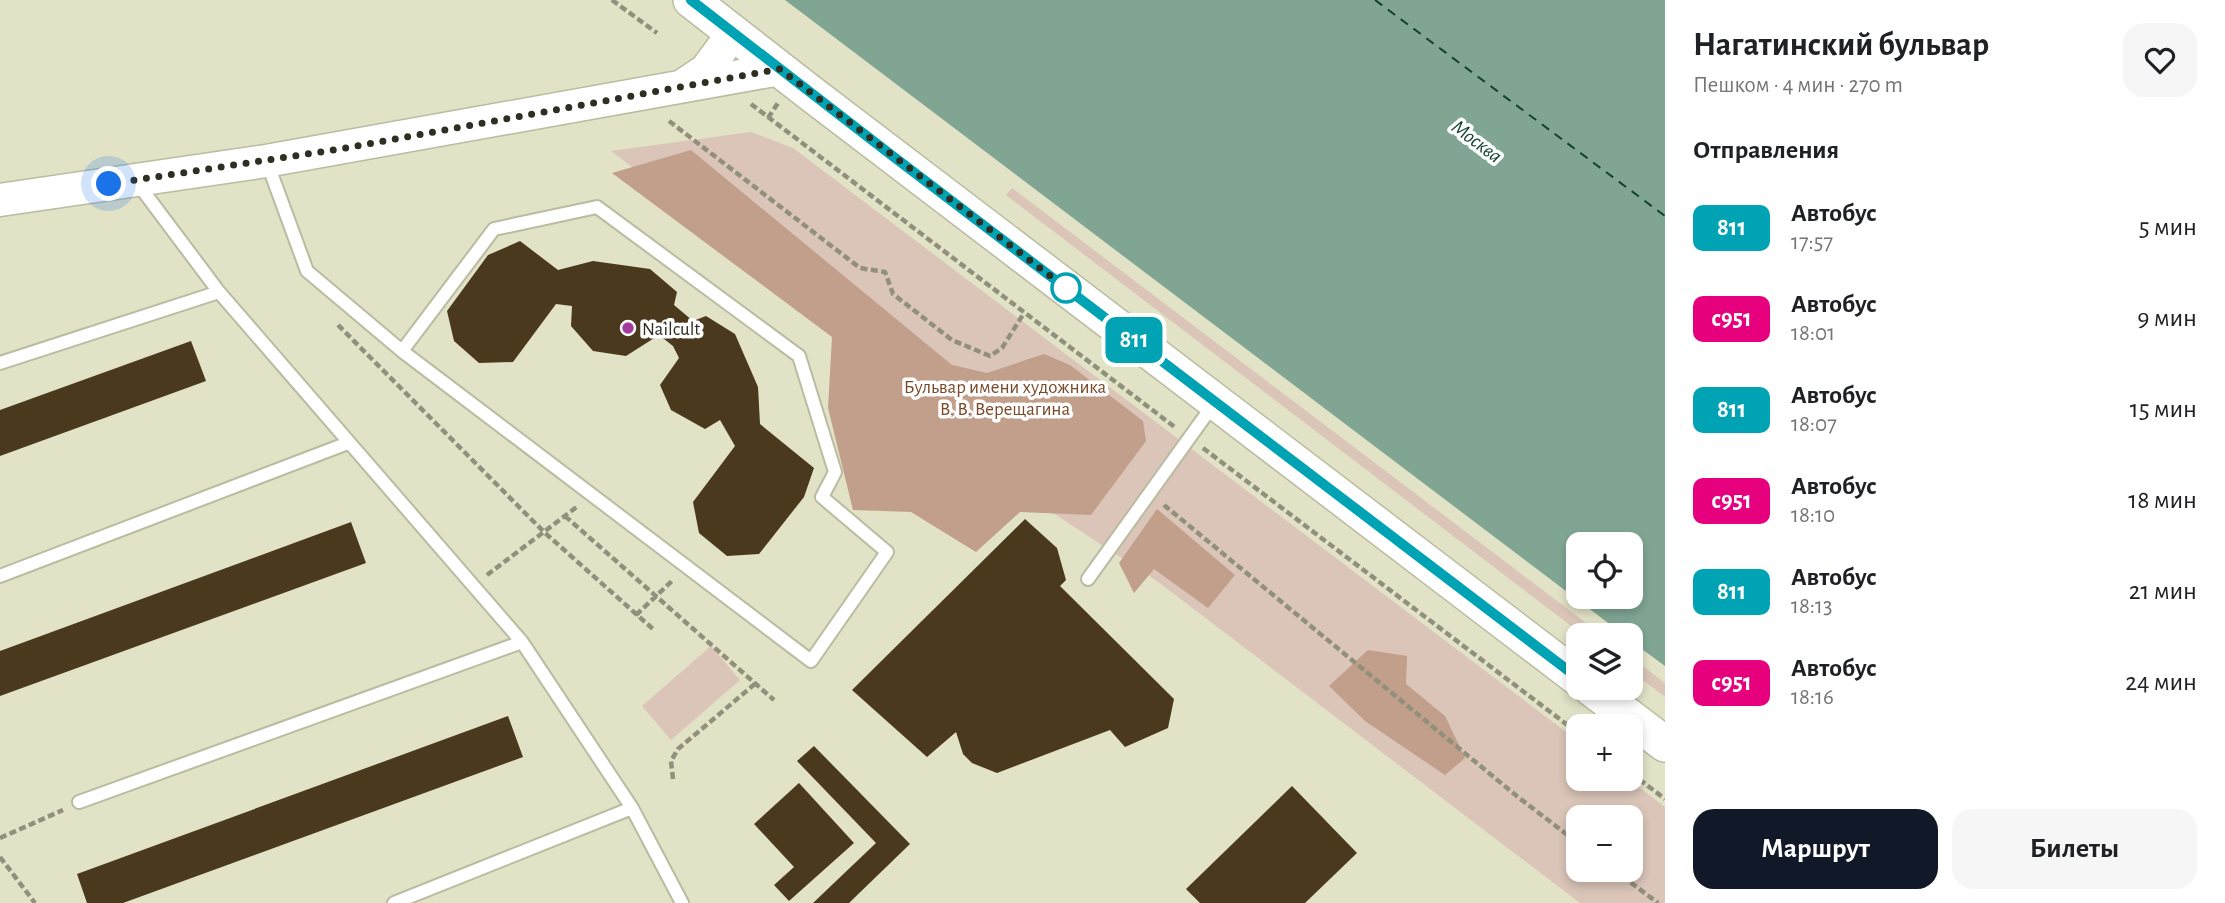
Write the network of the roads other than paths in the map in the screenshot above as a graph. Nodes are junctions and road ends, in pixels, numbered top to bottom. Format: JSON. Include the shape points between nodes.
{"nodes":[{"id":1,"x":691,"y":0,"type":"edge"},
{"id":2,"x":734,"y":32,"type":"junction"},
{"id":3,"x":780,"y":69,"type":"junction"},
{"id":4,"x":681,"y":87,"type":"junction"},
{"id":5,"x":267,"y":161,"type":"junction"},
{"id":6,"x":136,"y":180,"type":"junction"},
{"id":7,"x":0,"y":200,"type":"edge"},
{"id":8,"x":219,"y":292,"type":"junction"},
{"id":9,"x":402,"y":351,"type":"junction"},
{"id":10,"x":0,"y":363,"type":"edge"},
{"id":11,"x":1215,"y":402,"type":"junction"},
{"id":12,"x":348,"y":443,"type":"junction"},
{"id":13,"x":0,"y":576,"type":"edge"},
{"id":14,"x":1087,"y":579,"type":"dead end"},
{"id":15,"x":522,"y":642,"type":"junction"},
{"id":16,"x":1566,"y":669,"type":"edge"},
{"id":17,"x":1607,"y":700,"type":"edge"},
{"id":18,"x":1665,"y":744,"type":"edge"},
{"id":19,"x":79,"y":802,"type":"road end"},
{"id":20,"x":632,"y":807,"type":"junction"},
{"id":21,"x":394,"y":903,"type":"edge"},
{"id":22,"x":682,"y":903,"type":"edge"}],
"edges":[{"from":1,"to":2,"type":"main road"},
{"from":2,"to":3,"type":"main road"},
{"from":2,"to":4,"type":"street","via":[[706,70]]},
{"from":3,"to":4,"type":"street"},
{"from":3,"to":11,"type":"main road"},
{"from":4,"to":5,"type":"street"},
{"from":5,"to":6,"type":"street"},
{"from":5,"to":9,"type":"lane","via":[[307,271]]},
{"from":6,"to":7,"type":"street"},
{"from":6,"to":8,"type":"lane"},
{"from":8,"to":10,"type":"lane"},
{"from":8,"to":12,"type":"lane"},
{"from":9,"to":9,"type":"lane","via":[[494,229],[597,207],[799,356],[835,472],[822,496],[887,552],[811,662]]},
{"from":11,"to":14,"type":"lane"},
{"from":11,"to":16,"type":"main road"},
{"from":12,"to":13,"type":"lane"},
{"from":12,"to":15,"type":"lane"},
{"from":15,"to":19,"type":"lane"},
{"from":15,"to":20,"type":"lane"},
{"from":17,"to":18,"type":"main road"},
{"from":20,"to":21,"type":"lane"},
{"from":20,"to":22,"type":"lane"}]}
